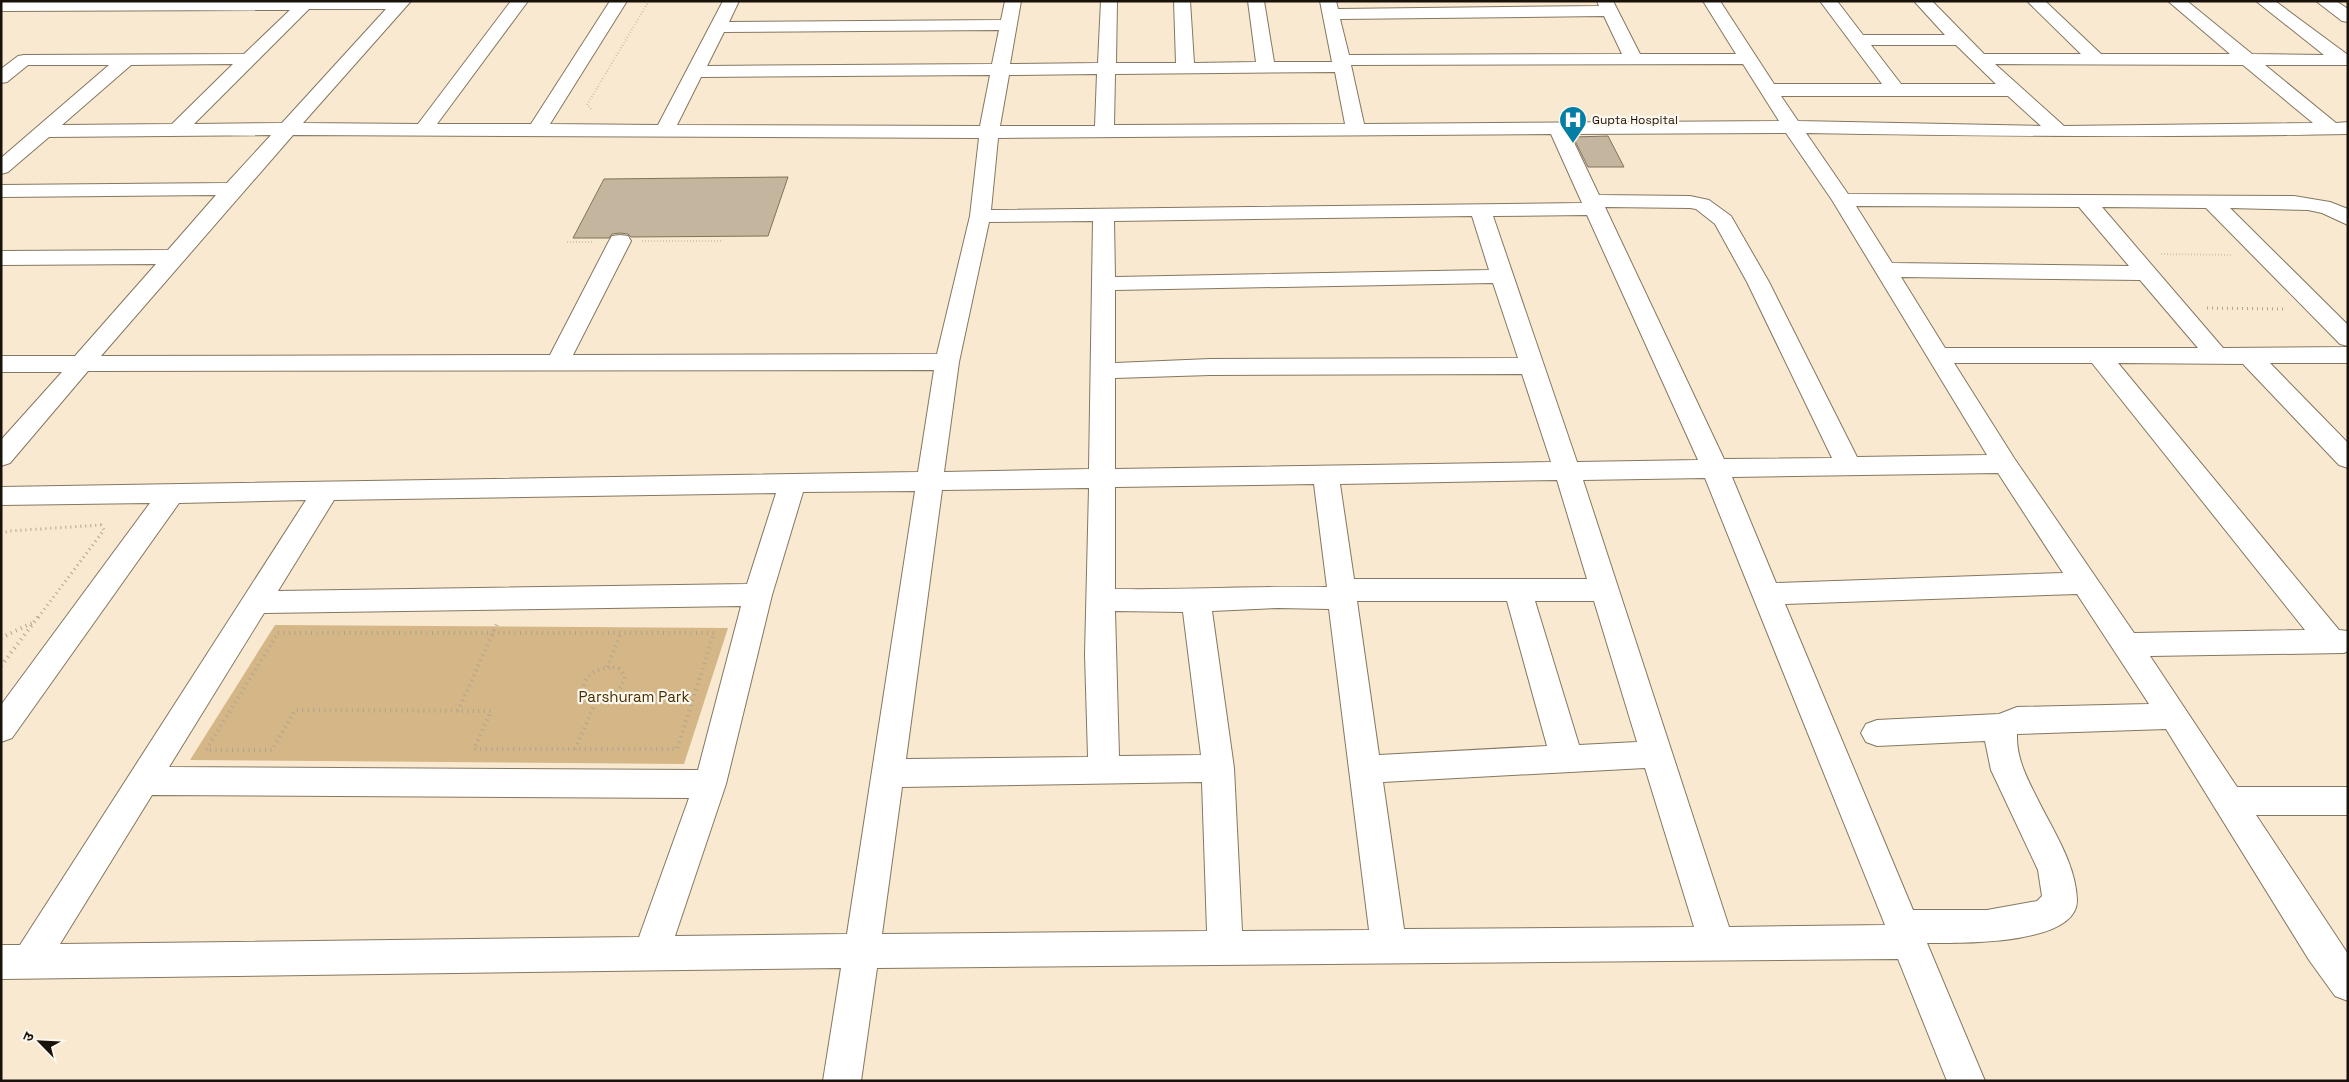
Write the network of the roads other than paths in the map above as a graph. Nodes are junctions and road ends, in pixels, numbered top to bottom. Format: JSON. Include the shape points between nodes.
{"nodes":[{"id":1,"x":520,"y":1,"type":"edge"},
{"id":2,"x":619,"y":1,"type":"edge"},
{"id":3,"x":731,"y":1,"type":"edge"},
{"id":4,"x":1013,"y":1,"type":"edge"},
{"id":5,"x":1109,"y":1,"type":"edge"},
{"id":6,"x":1182,"y":1,"type":"edge"},
{"id":7,"x":1256,"y":1,"type":"edge"},
{"id":8,"x":1710,"y":1,"type":"edge"},
{"id":9,"x":1828,"y":1,"type":"edge"},
{"id":10,"x":1922,"y":1,"type":"edge"},
{"id":11,"x":2035,"y":1,"type":"edge"},
{"id":12,"x":2176,"y":1,"type":"edge"},
{"id":13,"x":2264,"y":1,"type":"edge"},
{"id":14,"x":2324,"y":1,"type":"edge"},
{"id":15,"x":402,"y":2,"type":"edge"},
{"id":16,"x":55,"y":3,"type":"edge"},
{"id":17,"x":305,"y":4,"type":"junction"},
{"id":18,"x":1,"y":6,"type":"edge"},
{"id":19,"x":1607,"y":6,"type":"edge"},
{"id":20,"x":1329,"y":8,"type":"edge"},
{"id":21,"x":2348,"y":17,"type":"edge"},
{"id":22,"x":1008,"y":25,"type":"junction"},
{"id":23,"x":718,"y":27,"type":"junction"},
{"id":24,"x":1858,"y":40,"type":"junction"},
{"id":25,"x":1961,"y":40,"type":"junction"},
{"id":26,"x":1633,"y":58,"type":"junction"},
{"id":27,"x":2095,"y":58,"type":"junction"},
{"id":28,"x":249,"y":59,"type":"junction"},
{"id":29,"x":1748,"y":59,"type":"junction"},
{"id":30,"x":1979,"y":59,"type":"junction"},
{"id":31,"x":24,"y":60,"type":"junction"},
{"id":32,"x":126,"y":60,"type":"junction"},
{"id":33,"x":2249,"y":60,"type":"junction"},
{"id":34,"x":2345,"y":60,"type":"edge"},
{"id":35,"x":1,"y":61,"type":"edge"},
{"id":36,"x":1342,"y":64,"type":"junction"},
{"id":37,"x":1266,"y":68,"type":"junction"},
{"id":38,"x":1000,"y":69,"type":"junction"},
{"id":39,"x":1185,"y":69,"type":"junction"},
{"id":40,"x":1106,"y":70,"type":"junction"},
{"id":41,"x":695,"y":72,"type":"junction"},
{"id":42,"x":1,"y":78,"type":"edge"},
{"id":43,"x":1768,"y":90,"type":"junction"},
{"id":44,"x":1896,"y":90,"type":"junction"},
{"id":45,"x":2014,"y":90,"type":"junction"},
{"id":46,"x":1792,"y":127,"type":"junction"},
{"id":47,"x":1557,"y":128,"type":"junction"},
{"id":48,"x":288,"y":129,"type":"junction"},
{"id":49,"x":1356,"y":129,"type":"junction"},
{"id":50,"x":2340,"y":129,"type":"edge"},
{"id":51,"x":177,"y":130,"type":"junction"},
{"id":52,"x":423,"y":130,"type":"junction"},
{"id":53,"x":44,"y":131,"type":"junction"},
{"id":54,"x":536,"y":131,"type":"junction"},
{"id":55,"x":1104,"y":131,"type":"junction"},
{"id":56,"x":664,"y":132,"type":"junction"},
{"id":57,"x":989,"y":132,"type":"junction"},
{"id":58,"x":2059,"y":132,"type":"junction"},
{"id":59,"x":1,"y":168,"type":"edge"},
{"id":60,"x":232,"y":189,"type":"junction"},
{"id":61,"x":1,"y":191,"type":"edge"},
{"id":62,"x":1842,"y":200,"type":"junction"},
{"id":63,"x":2085,"y":201,"type":"junction"},
{"id":64,"x":2213,"y":203,"type":"junction"},
{"id":65,"x":1593,"y":205,"type":"junction"},
{"id":66,"x":1480,"y":210,"type":"junction"},
{"id":67,"x":1104,"y":214,"type":"junction"},
{"id":68,"x":980,"y":216,"type":"junction"},
{"id":69,"x":2348,"y":219,"type":"edge"},
{"id":70,"x":620,"y":242,"type":"dead end"},
{"id":71,"x":174,"y":257,"type":"junction"},
{"id":72,"x":1,"y":258,"type":"edge"},
{"id":73,"x":1885,"y":270,"type":"junction"},
{"id":74,"x":2146,"y":273,"type":"junction"},
{"id":75,"x":1502,"y":276,"type":"junction"},
{"id":76,"x":1103,"y":284,"type":"junction"},
{"id":77,"x":2348,"y":339,"type":"edge"},
{"id":78,"x":1938,"y":355,"type":"junction"},
{"id":79,"x":2348,"y":355,"type":"edge"},
{"id":80,"x":2098,"y":356,"type":"junction"},
{"id":81,"x":2217,"y":356,"type":"junction"},
{"id":82,"x":2249,"y":356,"type":"junction"},
{"id":83,"x":558,"y":362,"type":"junction"},
{"id":84,"x":947,"y":362,"type":"junction"},
{"id":85,"x":84,"y":363,"type":"junction"},
{"id":86,"x":1,"y":364,"type":"edge"},
{"id":87,"x":1532,"y":366,"type":"junction"},
{"id":88,"x":1102,"y":371,"type":"junction"},
{"id":89,"x":1,"y":457,"type":"edge"},
{"id":90,"x":2348,"y":459,"type":"edge"},
{"id":91,"x":2005,"y":464,"type":"junction"},
{"id":92,"x":1849,"y":467,"type":"junction"},
{"id":93,"x":1715,"y":469,"type":"junction"},
{"id":94,"x":1567,"y":472,"type":"junction"},
{"id":95,"x":1326,"y":476,"type":"junction"},
{"id":96,"x":1103,"y":479,"type":"junction"},
{"id":97,"x":930,"y":482,"type":"junction"},
{"id":98,"x":792,"y":484,"type":"junction"},
{"id":99,"x":326,"y":491,"type":"junction"},
{"id":100,"x":172,"y":494,"type":"junction"},
{"id":101,"x":1,"y":496,"type":"edge"},
{"id":102,"x":2085,"y":583,"type":"junction"},
{"id":103,"x":1518,"y":590,"type":"junction"},
{"id":104,"x":1604,"y":590,"type":"junction"},
{"id":105,"x":758,"y":594,"type":"junction"},
{"id":106,"x":1342,"y":594,"type":"junction"},
{"id":107,"x":1766,"y":594,"type":"junction"},
{"id":108,"x":1101,"y":600,"type":"junction"},
{"id":109,"x":1196,"y":601,"type":"junction"},
{"id":110,"x":256,"y":602,"type":"junction"},
{"id":111,"x":2339,"y":641,"type":"edge"},
{"id":112,"x":2126,"y":645,"type":"junction"},
{"id":113,"x":2174,"y":716,"type":"junction"},
{"id":114,"x":2002,"y":727,"type":"junction"},
{"id":115,"x":1,"y":729,"type":"edge"},
{"id":116,"x":1877,"y":733,"type":"dead end"},
{"id":117,"x":1657,"y":754,"type":"junction"},
{"id":118,"x":1567,"y":759,"type":"junction"},
{"id":119,"x":1218,"y":768,"type":"junction"},
{"id":120,"x":1365,"y":769,"type":"junction"},
{"id":121,"x":1104,"y":770,"type":"junction"},
{"id":122,"x":888,"y":773,"type":"junction"},
{"id":123,"x":143,"y":781,"type":"junction"},
{"id":124,"x":710,"y":784,"type":"junction"},
{"id":125,"x":2228,"y":801,"type":"junction"},
{"id":126,"x":2348,"y":801,"type":"edge"},
{"id":127,"x":1906,"y":935,"type":"junction"},
{"id":128,"x":1718,"y":944,"type":"junction"},
{"id":129,"x":1389,"y":947,"type":"junction"},
{"id":130,"x":1225,"y":948,"type":"junction"},
{"id":131,"x":862,"y":951,"type":"junction"},
{"id":132,"x":651,"y":954,"type":"junction"},
{"id":133,"x":15,"y":962,"type":"edge"},
{"id":134,"x":2348,"y":984,"type":"edge"},
{"id":135,"x":842,"y":1081,"type":"edge"},
{"id":136,"x":1966,"y":1081,"type":"edge"}],
"edges":[{"from":1,"to":52,"type":"street"},
{"from":2,"to":54,"type":"street"},
{"from":3,"to":23,"type":"street"},
{"from":4,"to":22,"type":"street"},
{"from":5,"to":40,"type":"street"},
{"from":6,"to":39,"type":"street"},
{"from":7,"to":37,"type":"street"},
{"from":8,"to":29,"type":"street"},
{"from":9,"to":24,"type":"street"},
{"from":10,"to":25,"type":"street"},
{"from":11,"to":27,"type":"street"},
{"from":12,"to":33,"type":"street"},
{"from":13,"to":34,"type":"street"},
{"from":14,"to":21,"type":"street"},
{"from":15,"to":17,"type":"street"},
{"from":15,"to":48,"type":"street"},
{"from":16,"to":17,"type":"street"},
{"from":16,"to":18,"type":"street"},
{"from":17,"to":28,"type":"street"},
{"from":19,"to":20,"type":"street"},
{"from":19,"to":26,"type":"street"},
{"from":20,"to":36,"type":"street"},
{"from":22,"to":23,"type":"street"},
{"from":22,"to":38,"type":"street"},
{"from":23,"to":41,"type":"street"},
{"from":24,"to":25,"type":"street"},
{"from":24,"to":44,"type":"street"},
{"from":25,"to":30,"type":"street"},
{"from":26,"to":29,"type":"street"},
{"from":26,"to":36,"type":"street"},
{"from":27,"to":30,"type":"street"},
{"from":27,"to":33,"type":"street"},
{"from":28,"to":32,"type":"street"},
{"from":28,"to":51,"type":"street"},
{"from":29,"to":43,"type":"street"},
{"from":30,"to":45,"type":"street"},
{"from":31,"to":32,"type":"street"},
{"from":31,"to":35,"type":"street"},
{"from":31,"to":42,"type":"street"},
{"from":32,"to":53,"type":"street"},
{"from":33,"to":34,"type":"street"},
{"from":33,"to":50,"type":"street"},
{"from":36,"to":37,"type":"street"},
{"from":36,"to":49,"type":"street"},
{"from":37,"to":39,"type":"street"},
{"from":38,"to":40,"type":"street"},
{"from":38,"to":41,"type":"street"},
{"from":38,"to":57,"type":"street"},
{"from":39,"to":40,"type":"street"},
{"from":40,"to":55,"type":"street"},
{"from":41,"to":56,"type":"street"},
{"from":43,"to":44,"type":"street"},
{"from":43,"to":46,"type":"street"},
{"from":44,"to":45,"type":"street"},
{"from":45,"to":58,"type":"street"},
{"from":46,"to":47,"type":"street"},
{"from":46,"to":58,"type":"street"},
{"from":46,"to":62,"type":"street"},
{"from":47,"to":49,"type":"street"},
{"from":47,"to":65,"type":"street"},
{"from":48,"to":51,"type":"street"},
{"from":48,"to":52,"type":"street"},
{"from":48,"to":60,"type":"street"},
{"from":49,"to":55,"type":"street"},
{"from":50,"to":58,"type":"street"},
{"from":51,"to":53,"type":"street"},
{"from":52,"to":54,"type":"street"},
{"from":53,"to":59,"type":"street"},
{"from":54,"to":56,"type":"street"},
{"from":55,"to":57,"type":"street"},
{"from":56,"to":57,"type":"street"},
{"from":57,"to":68,"type":"street"},
{"from":60,"to":61,"type":"street"},
{"from":60,"to":71,"type":"street"},
{"from":62,"to":63,"type":"street"},
{"from":62,"to":73,"type":"street"},
{"from":63,"to":64,"type":"street"},
{"from":63,"to":74,"type":"street"},
{"from":64,"to":69,"type":"street","via":[[2294,202],[2319,205]]},
{"from":64,"to":77,"type":"street"},
{"from":65,"to":66,"type":"street"},
{"from":65,"to":92,"type":"street","via":[[1690,202],[1702,204],[1724,220]]},
{"from":65,"to":93,"type":"street"},
{"from":66,"to":67,"type":"street"},
{"from":66,"to":75,"type":"street"},
{"from":67,"to":68,"type":"street"},
{"from":67,"to":76,"type":"street"},
{"from":68,"to":84,"type":"street"},
{"from":70,"to":83,"type":"street"},
{"from":71,"to":72,"type":"street"},
{"from":71,"to":85,"type":"street"},
{"from":73,"to":74,"type":"street"},
{"from":73,"to":78,"type":"street"},
{"from":74,"to":81,"type":"street"},
{"from":75,"to":76,"type":"street"},
{"from":75,"to":87,"type":"street"},
{"from":76,"to":88,"type":"street"},
{"from":78,"to":80,"type":"street"},
{"from":78,"to":91,"type":"street"},
{"from":79,"to":82,"type":"street"},
{"from":80,"to":81,"type":"street"},
{"from":80,"to":111,"type":"street"},
{"from":81,"to":82,"type":"street"},
{"from":82,"to":90,"type":"street"},
{"from":83,"to":84,"type":"street"},
{"from":83,"to":85,"type":"street"},
{"from":84,"to":97,"type":"street"},
{"from":85,"to":86,"type":"street"},
{"from":85,"to":89,"type":"street"},
{"from":87,"to":88,"type":"street","via":[[1210,367]]},
{"from":87,"to":94,"type":"street"},
{"from":88,"to":96,"type":"street"},
{"from":91,"to":92,"type":"street"},
{"from":91,"to":102,"type":"street"},
{"from":92,"to":93,"type":"street"},
{"from":93,"to":94,"type":"street"},
{"from":93,"to":107,"type":"street"},
{"from":94,"to":95,"type":"street"},
{"from":94,"to":104,"type":"street"},
{"from":95,"to":96,"type":"street"},
{"from":95,"to":106,"type":"street"},
{"from":96,"to":97,"type":"street"},
{"from":96,"to":108,"type":"street"},
{"from":97,"to":98,"type":"street"},
{"from":97,"to":122,"type":"street"},
{"from":98,"to":99,"type":"street"},
{"from":98,"to":105,"type":"street"},
{"from":99,"to":100,"type":"street"},
{"from":99,"to":110,"type":"street"},
{"from":100,"to":101,"type":"street"},
{"from":100,"to":115,"type":"street"},
{"from":102,"to":107,"type":"street"},
{"from":102,"to":112,"type":"street"},
{"from":103,"to":104,"type":"street"},
{"from":103,"to":106,"type":"street"},
{"from":103,"to":118,"type":"street"},
{"from":104,"to":117,"type":"street"},
{"from":105,"to":110,"type":"street"},
{"from":105,"to":124,"type":"street"},
{"from":106,"to":109,"type":"street"},
{"from":106,"to":120,"type":"street"},
{"from":107,"to":127,"type":"street"},
{"from":108,"to":109,"type":"street"},
{"from":108,"to":121,"type":"street"},
{"from":109,"to":119,"type":"street"},
{"from":110,"to":123,"type":"street"},
{"from":111,"to":112,"type":"street"},
{"from":112,"to":113,"type":"street"},
{"from":113,"to":114,"type":"street","via":[[2017,720]]},
{"from":113,"to":125,"type":"street"},
{"from":114,"to":116,"type":"street"},
{"from":114,"to":127,"type":"street","via":[[2001,744],[2007,770],[2055,870],[2060,902],[2046,916]]},
{"from":117,"to":118,"type":"street"},
{"from":117,"to":128,"type":"street"},
{"from":118,"to":120,"type":"street"},
{"from":119,"to":121,"type":"street"},
{"from":119,"to":130,"type":"street"},
{"from":120,"to":129,"type":"street"},
{"from":121,"to":122,"type":"street"},
{"from":122,"to":131,"type":"street"},
{"from":123,"to":124,"type":"street"},
{"from":123,"to":133,"type":"street"},
{"from":124,"to":132,"type":"street"},
{"from":125,"to":126,"type":"street"},
{"from":125,"to":134,"type":"street"},
{"from":127,"to":128,"type":"street"},
{"from":127,"to":136,"type":"street"},
{"from":128,"to":129,"type":"street"},
{"from":129,"to":130,"type":"street"},
{"from":130,"to":131,"type":"street"},
{"from":131,"to":132,"type":"street"},
{"from":131,"to":135,"type":"street"},
{"from":132,"to":133,"type":"street"}]}
